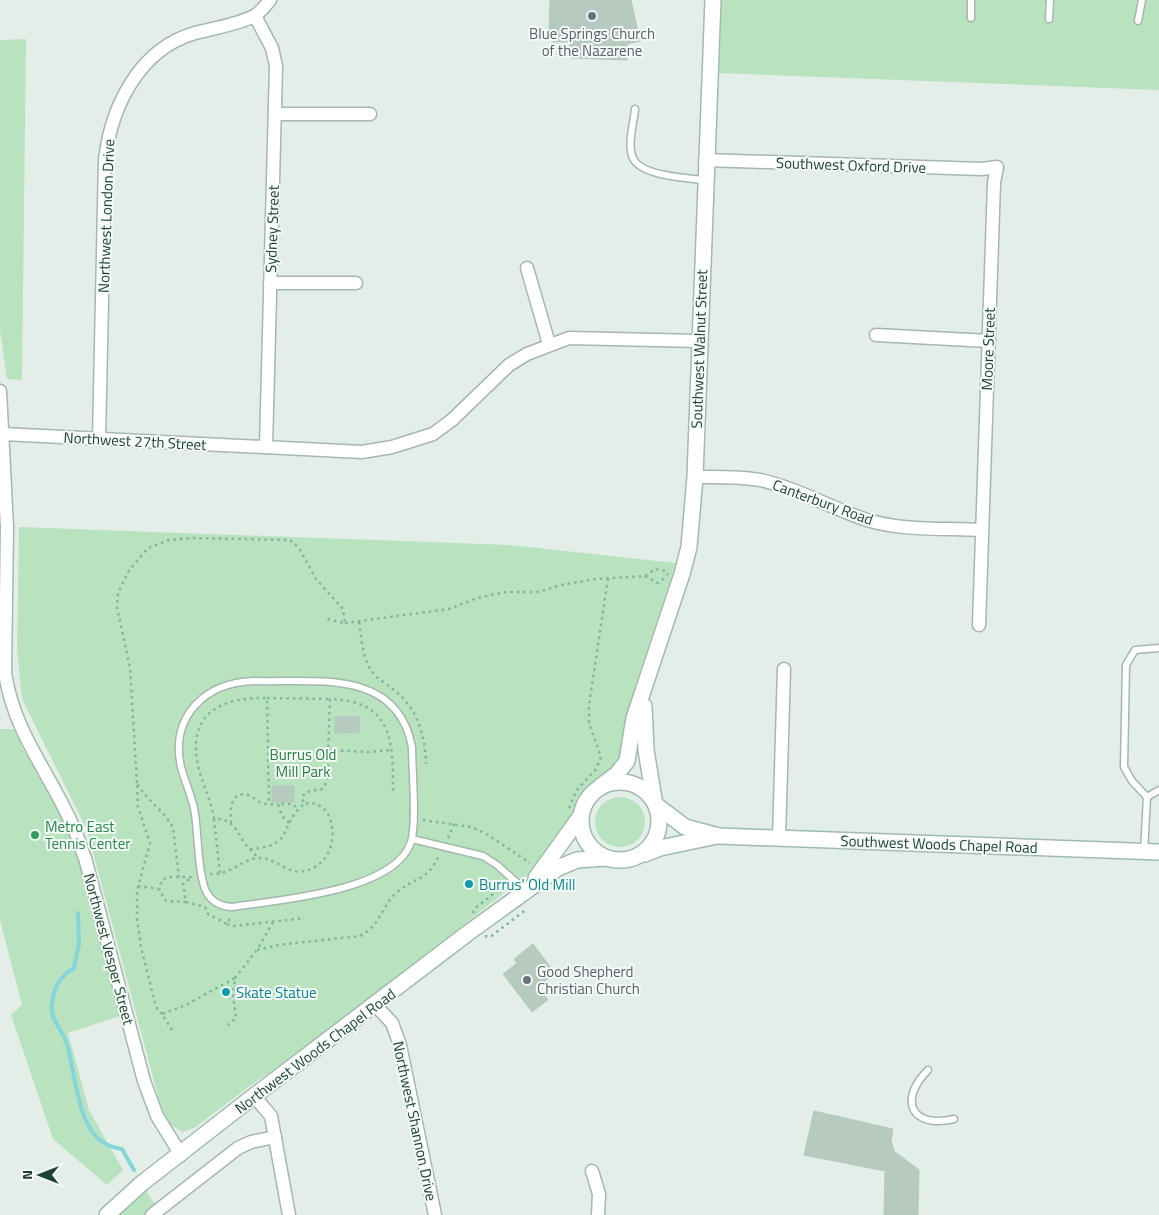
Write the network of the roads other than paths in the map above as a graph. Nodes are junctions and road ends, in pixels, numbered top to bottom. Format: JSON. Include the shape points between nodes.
{"nodes":[{"id":1,"x":270,"y":0,"type":"edge"},
{"id":2,"x":713,"y":0,"type":"edge"},
{"id":3,"x":971,"y":0,"type":"edge"},
{"id":4,"x":1050,"y":0,"type":"edge"},
{"id":5,"x":1142,"y":0,"type":"edge"},
{"id":6,"x":255,"y":16,"type":"junction"},
{"id":7,"x":971,"y":18,"type":"dead end"},
{"id":8,"x":1049,"y":19,"type":"dead end"},
{"id":9,"x":1138,"y":21,"type":"dead end"},
{"id":10,"x":635,"y":109,"type":"dead end"},
{"id":11,"x":275,"y":114,"type":"junction"},
{"id":12,"x":370,"y":114,"type":"dead end"},
{"id":13,"x":705,"y":160,"type":"junction"},
{"id":14,"x":997,"y":167,"type":"joint"},
{"id":15,"x":704,"y":180,"type":"junction"},
{"id":16,"x":527,"y":268,"type":"dead end"},
{"id":17,"x":270,"y":283,"type":"junction"},
{"id":18,"x":356,"y":283,"type":"dead end"},
{"id":19,"x":876,"y":335,"type":"dead end"},
{"id":20,"x":699,"y":341,"type":"junction"},
{"id":21,"x":988,"y":341,"type":"junction"},
{"id":22,"x":548,"y":344,"type":"junction"},
{"id":23,"x":0,"y":391,"type":"edge"},
{"id":24,"x":4,"y":434,"type":"junction"},
{"id":25,"x":99,"y":439,"type":"junction"},
{"id":26,"x":266,"y":447,"type":"junction"},
{"id":27,"x":695,"y":477,"type":"junction"},
{"id":28,"x":4,"y":526,"type":"edge"},
{"id":29,"x":981,"y":530,"type":"junction"},
{"id":30,"x":979,"y":625,"type":"dead end"},
{"id":31,"x":1159,"y":648,"type":"edge"},
{"id":32,"x":784,"y":670,"type":"dead end"},
{"id":33,"x":644,"y":692,"type":"junction"},
{"id":34,"x":601,"y":786,"type":"junction"},
{"id":35,"x":1159,"y":790,"type":"edge"},
{"id":36,"x":1146,"y":797,"type":"junction"},
{"id":37,"x":655,"y":802,"type":"junction"},
{"id":38,"x":574,"y":814,"type":"junction"},
{"id":39,"x":718,"y":836,"type":"junction"},
{"id":40,"x":779,"y":838,"type":"junction"},
{"id":41,"x":412,"y":839,"type":"junction"},
{"id":42,"x":1152,"y":852,"type":"edge"},
{"id":43,"x":606,"y":858,"type":"junction"},
{"id":44,"x":632,"y":859,"type":"junction"},
{"id":45,"x":526,"y":891,"type":"junction"},
{"id":46,"x":375,"y":1005,"type":"junction"},
{"id":47,"x":928,"y":1070,"type":"dead end"},
{"id":48,"x":254,"y":1096,"type":"junction"},
{"id":49,"x":954,"y":1119,"type":"dead end"},
{"id":50,"x":275,"y":1137,"type":"junction"},
{"id":51,"x":181,"y":1155,"type":"junction"},
{"id":52,"x":592,"y":1171,"type":"dead end"},
{"id":53,"x":107,"y":1215,"type":"edge"},
{"id":54,"x":152,"y":1215,"type":"edge"},
{"id":55,"x":289,"y":1215,"type":"edge"},
{"id":56,"x":435,"y":1215,"type":"edge"},
{"id":57,"x":598,"y":1215,"type":"edge"}],
"edges":[{"from":1,"to":6,"type":"street"},
{"from":2,"to":13,"type":"main road","name":"Southwest Walnut Street"},
{"from":3,"to":7,"type":"lane"},
{"from":4,"to":8,"type":"lane"},
{"from":5,"to":9,"type":"lane"},
{"from":6,"to":11,"type":"street","name":"Sydney Street","via":[[272,48],[276,66]]},
{"from":6,"to":25,"type":"street","name":"Northwest London Drive","via":[[192,34],[164,47],[128,86],[116,110],[105,160]]},
{"from":10,"to":15,"type":"lane","via":[[631,147],[634,160],[659,174]]},
{"from":11,"to":12,"type":"street"},
{"from":11,"to":17,"type":"street","name":"Sydney Street"},
{"from":13,"to":14,"type":"street","name":"Southwest Oxford Drive"},
{"from":13,"to":15,"type":"main road","name":"Southwest Walnut Street"},
{"from":14,"to":21,"type":"street","name":"Moore Street"},
{"from":15,"to":20,"type":"main road","name":"Southwest Walnut Street"},
{"from":16,"to":22,"type":"street"},
{"from":17,"to":18,"type":"street"},
{"from":17,"to":26,"type":"street","name":"Sydney Street"},
{"from":19,"to":21,"type":"street"},
{"from":20,"to":22,"type":"street","name":"Northwest 27th Street","via":[[569,338]]},
{"from":20,"to":27,"type":"main road","name":"Southwest Walnut Street"},
{"from":21,"to":29,"type":"street","name":"Moore Street"},
{"from":22,"to":26,"type":"street","name":"Northwest 27th Street","via":[[509,365],[433,434],[392,448],[362,452]]},
{"from":23,"to":24,"type":"street","name":"Northwest Vesper Street"},
{"from":24,"to":25,"type":"street","name":"Northwest 27th Street"},
{"from":24,"to":28,"type":"street","name":"Northwest Vesper Street"},
{"from":25,"to":26,"type":"street","name":"Northwest 27th Street"},
{"from":27,"to":29,"type":"street","name":"Canterbury Road","via":[[759,480],[884,524]]},
{"from":27,"to":33,"type":"main road","name":"Southwest Walnut Street","via":[[689,547]]},
{"from":28,"to":51,"type":"street","name":"Northwest Vesper Street","via":[[8,696],[18,723],[71,822],[85,858],[144,1081],[157,1116]]},
{"from":29,"to":30,"type":"street","name":"Moore Street"},
{"from":31,"to":36,"type":"lane","via":[[1135,650],[1126,665],[1124,766]]},
{"from":32,"to":40,"type":"street"},
{"from":33,"to":34,"type":"main road","name":"Southwest Walnut Street","via":[[634,718],[626,765]]},
{"from":33,"to":37,"type":"main road","name":"Southwest Walnut Street","via":[[646,750]]},
{"from":34,"to":37,"type":"main road","via":[[626,782],[639,786]]},
{"from":34,"to":38,"type":"main road"},
{"from":35,"to":36,"type":"lane"},
{"from":36,"to":42,"type":"lane"},
{"from":37,"to":39,"type":"main road","name":"Southwest Woods Chapel Road","via":[[685,827]]},
{"from":37,"to":44,"type":"main road","via":[[660,818],[658,831],[644,853]]},
{"from":38,"to":43,"type":"main road","via":[[586,842]]},
{"from":38,"to":45,"type":"main road","name":"Northwest Woods Chapel Road"},
{"from":39,"to":40,"type":"main road","name":"Southwest Woods Chapel Road"},
{"from":39,"to":44,"type":"main road","name":"Southwest Woods Chapel Road","via":[[660,848]]},
{"from":40,"to":42,"type":"main road","name":"Southwest Woods Chapel Road"},
{"from":41,"to":41,"type":"lane","via":[[410,735],[392,704],[373,690],[335,682],[236,682],[212,690],[190,713],[181,740],[180,758],[195,810],[203,883],[206,892],[220,905],[232,907],[345,888],[399,862]]},
{"from":41,"to":45,"type":"lane","via":[[483,856]]},
{"from":43,"to":44,"type":"main road"},
{"from":43,"to":45,"type":"main road","name":"Northwest Woods Chapel Road","via":[[573,861]]},
{"from":45,"to":46,"type":"main road","name":"Northwest Woods Chapel Road"},
{"from":46,"to":48,"type":"main road","name":"Northwest Woods Chapel Road"},
{"from":46,"to":56,"type":"street","name":"Northwest Shannon Drive","via":[[392,1023],[400,1045]]},
{"from":47,"to":49,"type":"lane","via":[[913,1088],[914,1110],[922,1119],[931,1122]]},
{"from":48,"to":50,"type":"street","via":[[271,1116]]},
{"from":48,"to":51,"type":"main road","name":"Northwest Woods Chapel Road"},
{"from":50,"to":54,"type":"street","via":[[238,1148]]},
{"from":50,"to":55,"type":"street"},
{"from":51,"to":53,"type":"main road","name":"Northwest Woods Chapel Road","via":[[141,1184]]},
{"from":52,"to":57,"type":"street","via":[[599,1194]]}]}
